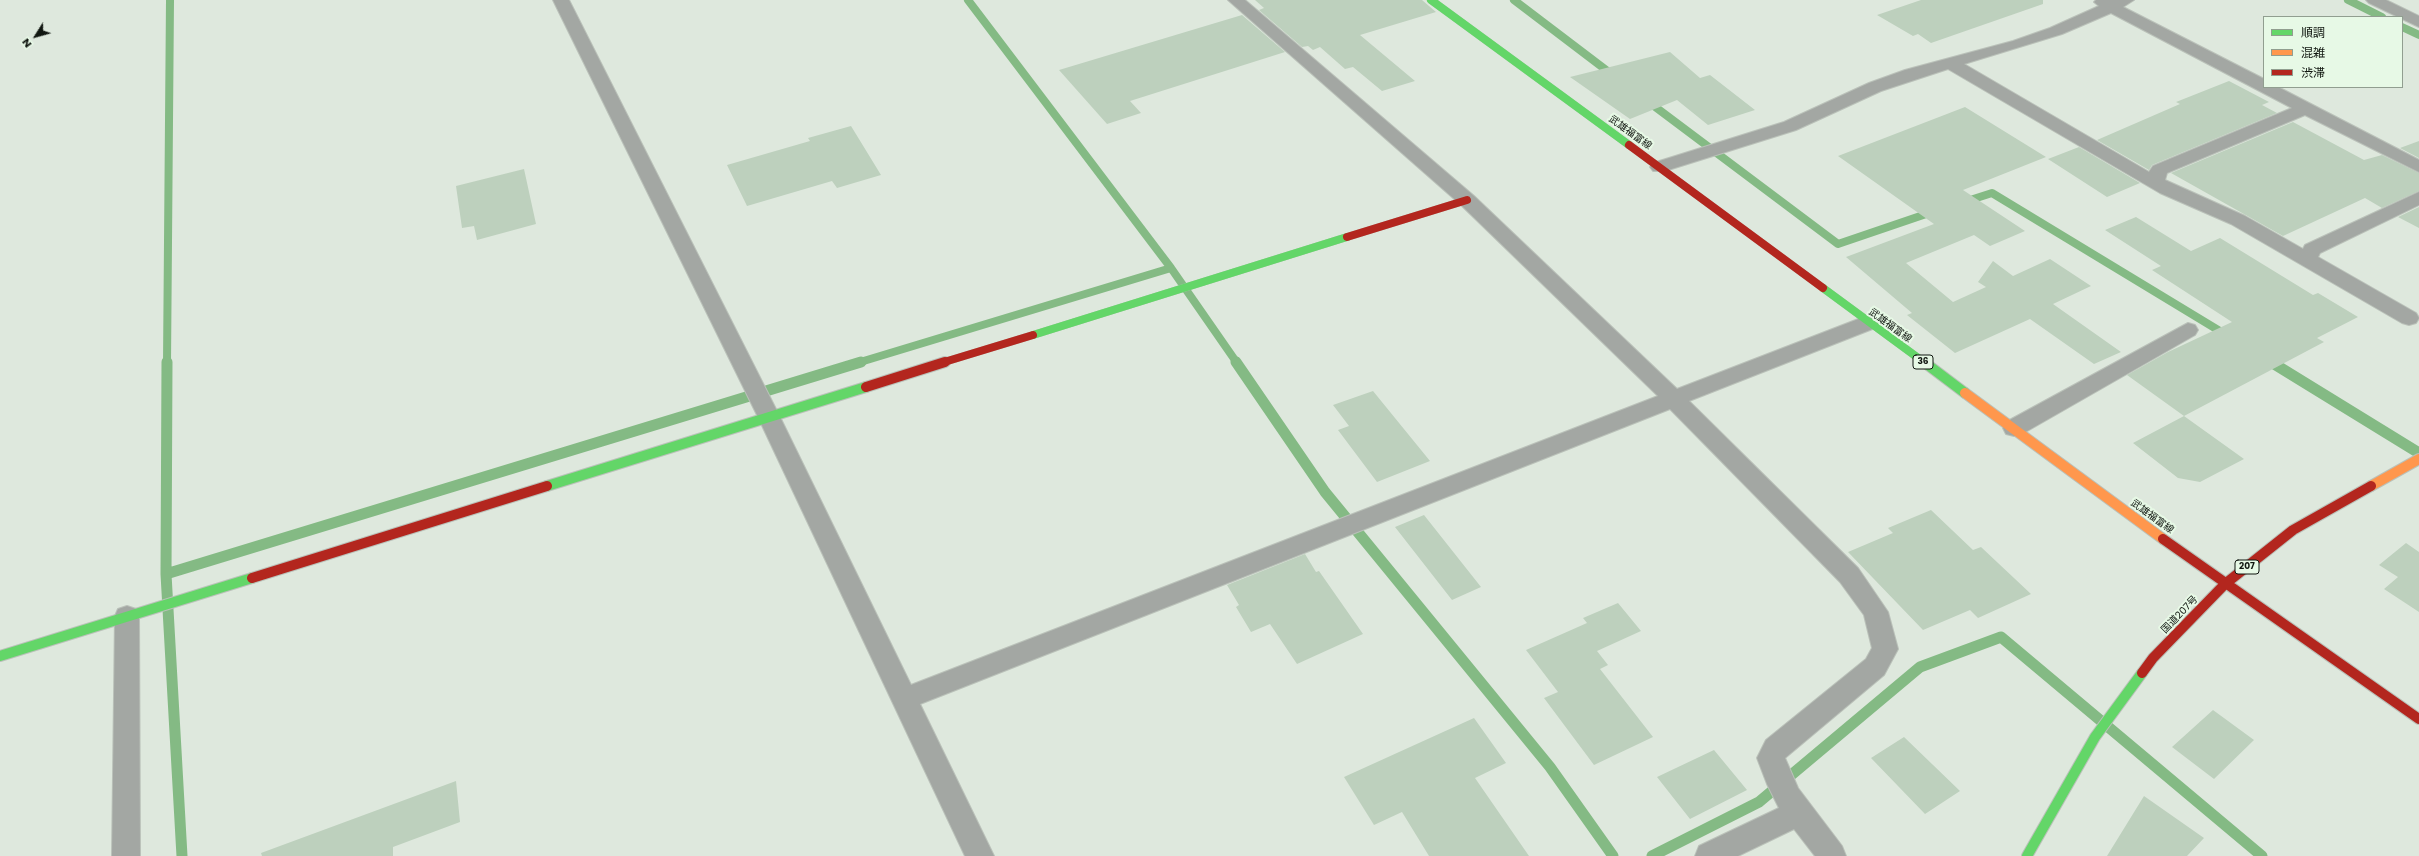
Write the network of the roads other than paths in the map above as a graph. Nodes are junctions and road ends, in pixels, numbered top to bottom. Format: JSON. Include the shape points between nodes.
{"nodes":[{"id":1,"x":561,"y":0,"type":"edge"},
{"id":2,"x":1236,"y":0,"type":"edge"},
{"id":3,"x":1431,"y":0,"type":"edge"},
{"id":4,"x":2374,"y":0,"type":"edge"},
{"id":5,"x":2112,"y":2,"type":"edge"},
{"id":6,"x":2419,"y":22,"type":"edge"},
{"id":7,"x":1950,"y":63,"type":"junction"},
{"id":8,"x":2263,"y":86,"type":"edge"},
{"id":9,"x":2267,"y":88,"type":"edge"},
{"id":10,"x":2306,"y":108,"type":"junction"},
{"id":11,"x":1659,"y":167,"type":"junction"},
{"id":12,"x":2419,"y":167,"type":"edge"},
{"id":13,"x":2155,"y":182,"type":"junction"},
{"id":14,"x":2419,"y":198,"type":"edge"},
{"id":15,"x":1467,"y":200,"type":"junction"},
{"id":16,"x":2307,"y":259,"type":"junction"},
{"id":17,"x":2409,"y":318,"type":"dead end"},
{"id":18,"x":1868,"y":323,"type":"junction"},
{"id":19,"x":2188,"y":330,"type":"dead end"},
{"id":20,"x":1673,"y":398,"type":"junction"},
{"id":21,"x":761,"y":401,"type":"junction"},
{"id":22,"x":2014,"y":428,"type":"junction"},
{"id":23,"x":2416,"y":461,"type":"edge"},
{"id":24,"x":2225,"y":584,"type":"junction"},
{"id":25,"x":127,"y":616,"type":"junction"},
{"id":26,"x":0,"y":656,"type":"edge"},
{"id":27,"x":904,"y":699,"type":"junction"},
{"id":28,"x":2419,"y":720,"type":"edge"},
{"id":29,"x":1794,"y":804,"type":"junction"},
{"id":30,"x":126,"y":856,"type":"edge"},
{"id":31,"x":980,"y":856,"type":"edge"},
{"id":32,"x":1709,"y":856,"type":"edge"},
{"id":33,"x":1832,"y":856,"type":"edge"},
{"id":34,"x":2027,"y":856,"type":"edge"}],
"edges":[{"from":1,"to":21,"type":"street"},
{"from":2,"to":15,"type":"street"},
{"from":3,"to":11,"type":"main road","name":"武雄福富線","number":"36"},
{"from":4,"to":6,"type":"street"},
{"from":5,"to":7,"type":"street","via":[[2041,36]]},
{"from":5,"to":8,"type":"street"},
{"from":7,"to":11,"type":"street","via":[[1875,86],[1790,126]]},
{"from":7,"to":13,"type":"street"},
{"from":9,"to":10,"type":"street"},
{"from":10,"to":12,"type":"street"},
{"from":10,"to":13,"type":"street","via":[[2159,170]]},
{"from":11,"to":18,"type":"main road","name":"武雄福富線","number":"36"},
{"from":13,"to":16,"type":"street","via":[[2238,220]]},
{"from":14,"to":16,"type":"street","via":[[2312,249]]},
{"from":15,"to":20,"type":"street"},
{"from":15,"to":21,"type":"main road","via":[[1162,295]]},
{"from":16,"to":17,"type":"street"},
{"from":18,"to":20,"type":"street"},
{"from":18,"to":22,"type":"main road","name":"武雄福富線","number":"36"},
{"from":19,"to":22,"type":"street"},
{"from":20,"to":27,"type":"street"},
{"from":20,"to":29,"type":"street","via":[[1849,575],[1876,612],[1885,649],[1875,666],[1776,748],[1771,758],[1773,768]]},
{"from":21,"to":25,"type":"main road"},
{"from":21,"to":27,"type":"street"},
{"from":22,"to":24,"type":"main road","name":"武雄福富線","number":"36"},
{"from":23,"to":24,"type":"main road","name":"国道207号","number":"207","via":[[2293,530]]},
{"from":24,"to":28,"type":"main road","name":"武雄福富線","number":"36"},
{"from":24,"to":34,"type":"main road","name":"国道207号","number":"207","via":[[2154,658],[2112,711]]},
{"from":25,"to":26,"type":"main road"},
{"from":25,"to":30,"type":"street"},
{"from":27,"to":31,"type":"street"},
{"from":29,"to":32,"type":"street"},
{"from":29,"to":33,"type":"street"}]}
